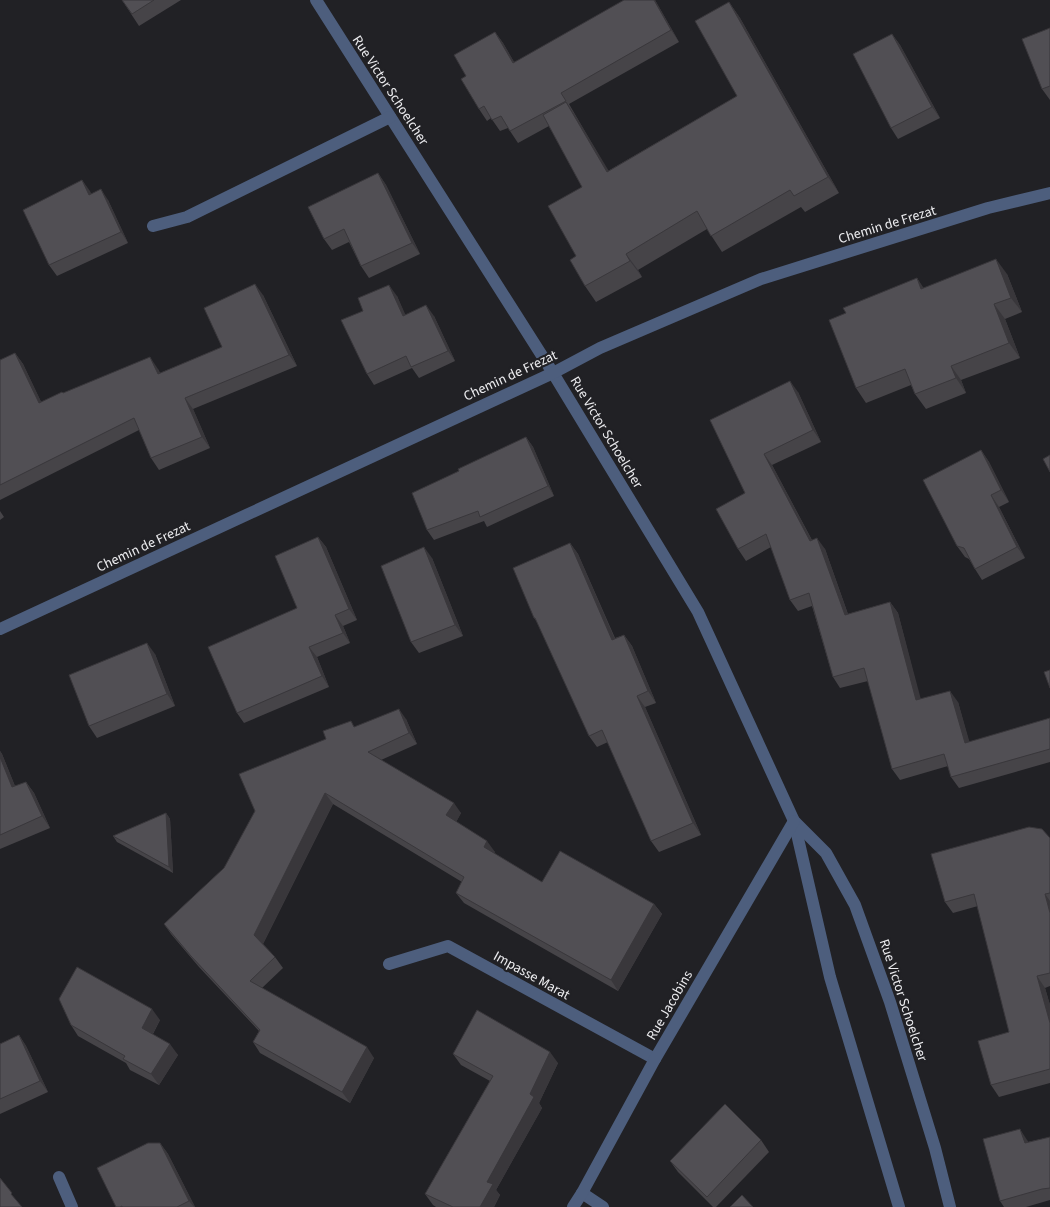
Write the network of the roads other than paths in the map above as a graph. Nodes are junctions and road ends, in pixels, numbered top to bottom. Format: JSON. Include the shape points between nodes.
{"nodes":[{"id":1,"x":316,"y":0,"type":"edge"},
{"id":2,"x":390,"y":117,"type":"junction"},
{"id":3,"x":1050,"y":193,"type":"edge"},
{"id":4,"x":153,"y":226,"type":"dead end"},
{"id":5,"x":553,"y":373,"type":"junction"},
{"id":6,"x":0,"y":629,"type":"edge"},
{"id":7,"x":794,"y":821,"type":"junction"},
{"id":8,"x":389,"y":964,"type":"dead end"},
{"id":9,"x":655,"y":1059,"type":"junction"},
{"id":10,"x":59,"y":1177,"type":"dead end"},
{"id":11,"x":582,"y":1193,"type":"junction"},
{"id":12,"x":72,"y":1207,"type":"edge"},
{"id":13,"x":573,"y":1207,"type":"edge"},
{"id":14,"x":603,"y":1207,"type":"edge"},
{"id":15,"x":899,"y":1207,"type":"edge"},
{"id":16,"x":950,"y":1207,"type":"edge"}],
"edges":[{"from":1,"to":2,"type":"street","name":"Rue Victor Schoelcher"},
{"from":2,"to":4,"type":"street","via":[[187,217]]},
{"from":2,"to":5,"type":"street","name":"Rue Victor Schoelcher"},
{"from":3,"to":5,"type":"street","name":"Chemin de Frezat","via":[[988,208],[761,279],[600,348]]},
{"from":5,"to":6,"type":"street","name":"Chemin de Frezat"},
{"from":5,"to":7,"type":"street","name":"Rue Victor Schoelcher","via":[[698,612]]},
{"from":7,"to":9,"type":"street","name":"Rue Jacobins"},
{"from":7,"to":15,"type":"street","name":"Rue Victor Schoelcher","via":[[830,977]]},
{"from":7,"to":16,"type":"street","name":"Rue Victor Schoelcher","via":[[826,853],[855,905],[890,1002]]},
{"from":8,"to":9,"type":"street","name":"Impasse Marat","via":[[448,946]]},
{"from":9,"to":11,"type":"street","name":"Rue Jacobins"},
{"from":10,"to":12,"type":"street"},
{"from":11,"to":13,"type":"street","name":"Rue Jacobins"},
{"from":11,"to":14,"type":"street"}]}
